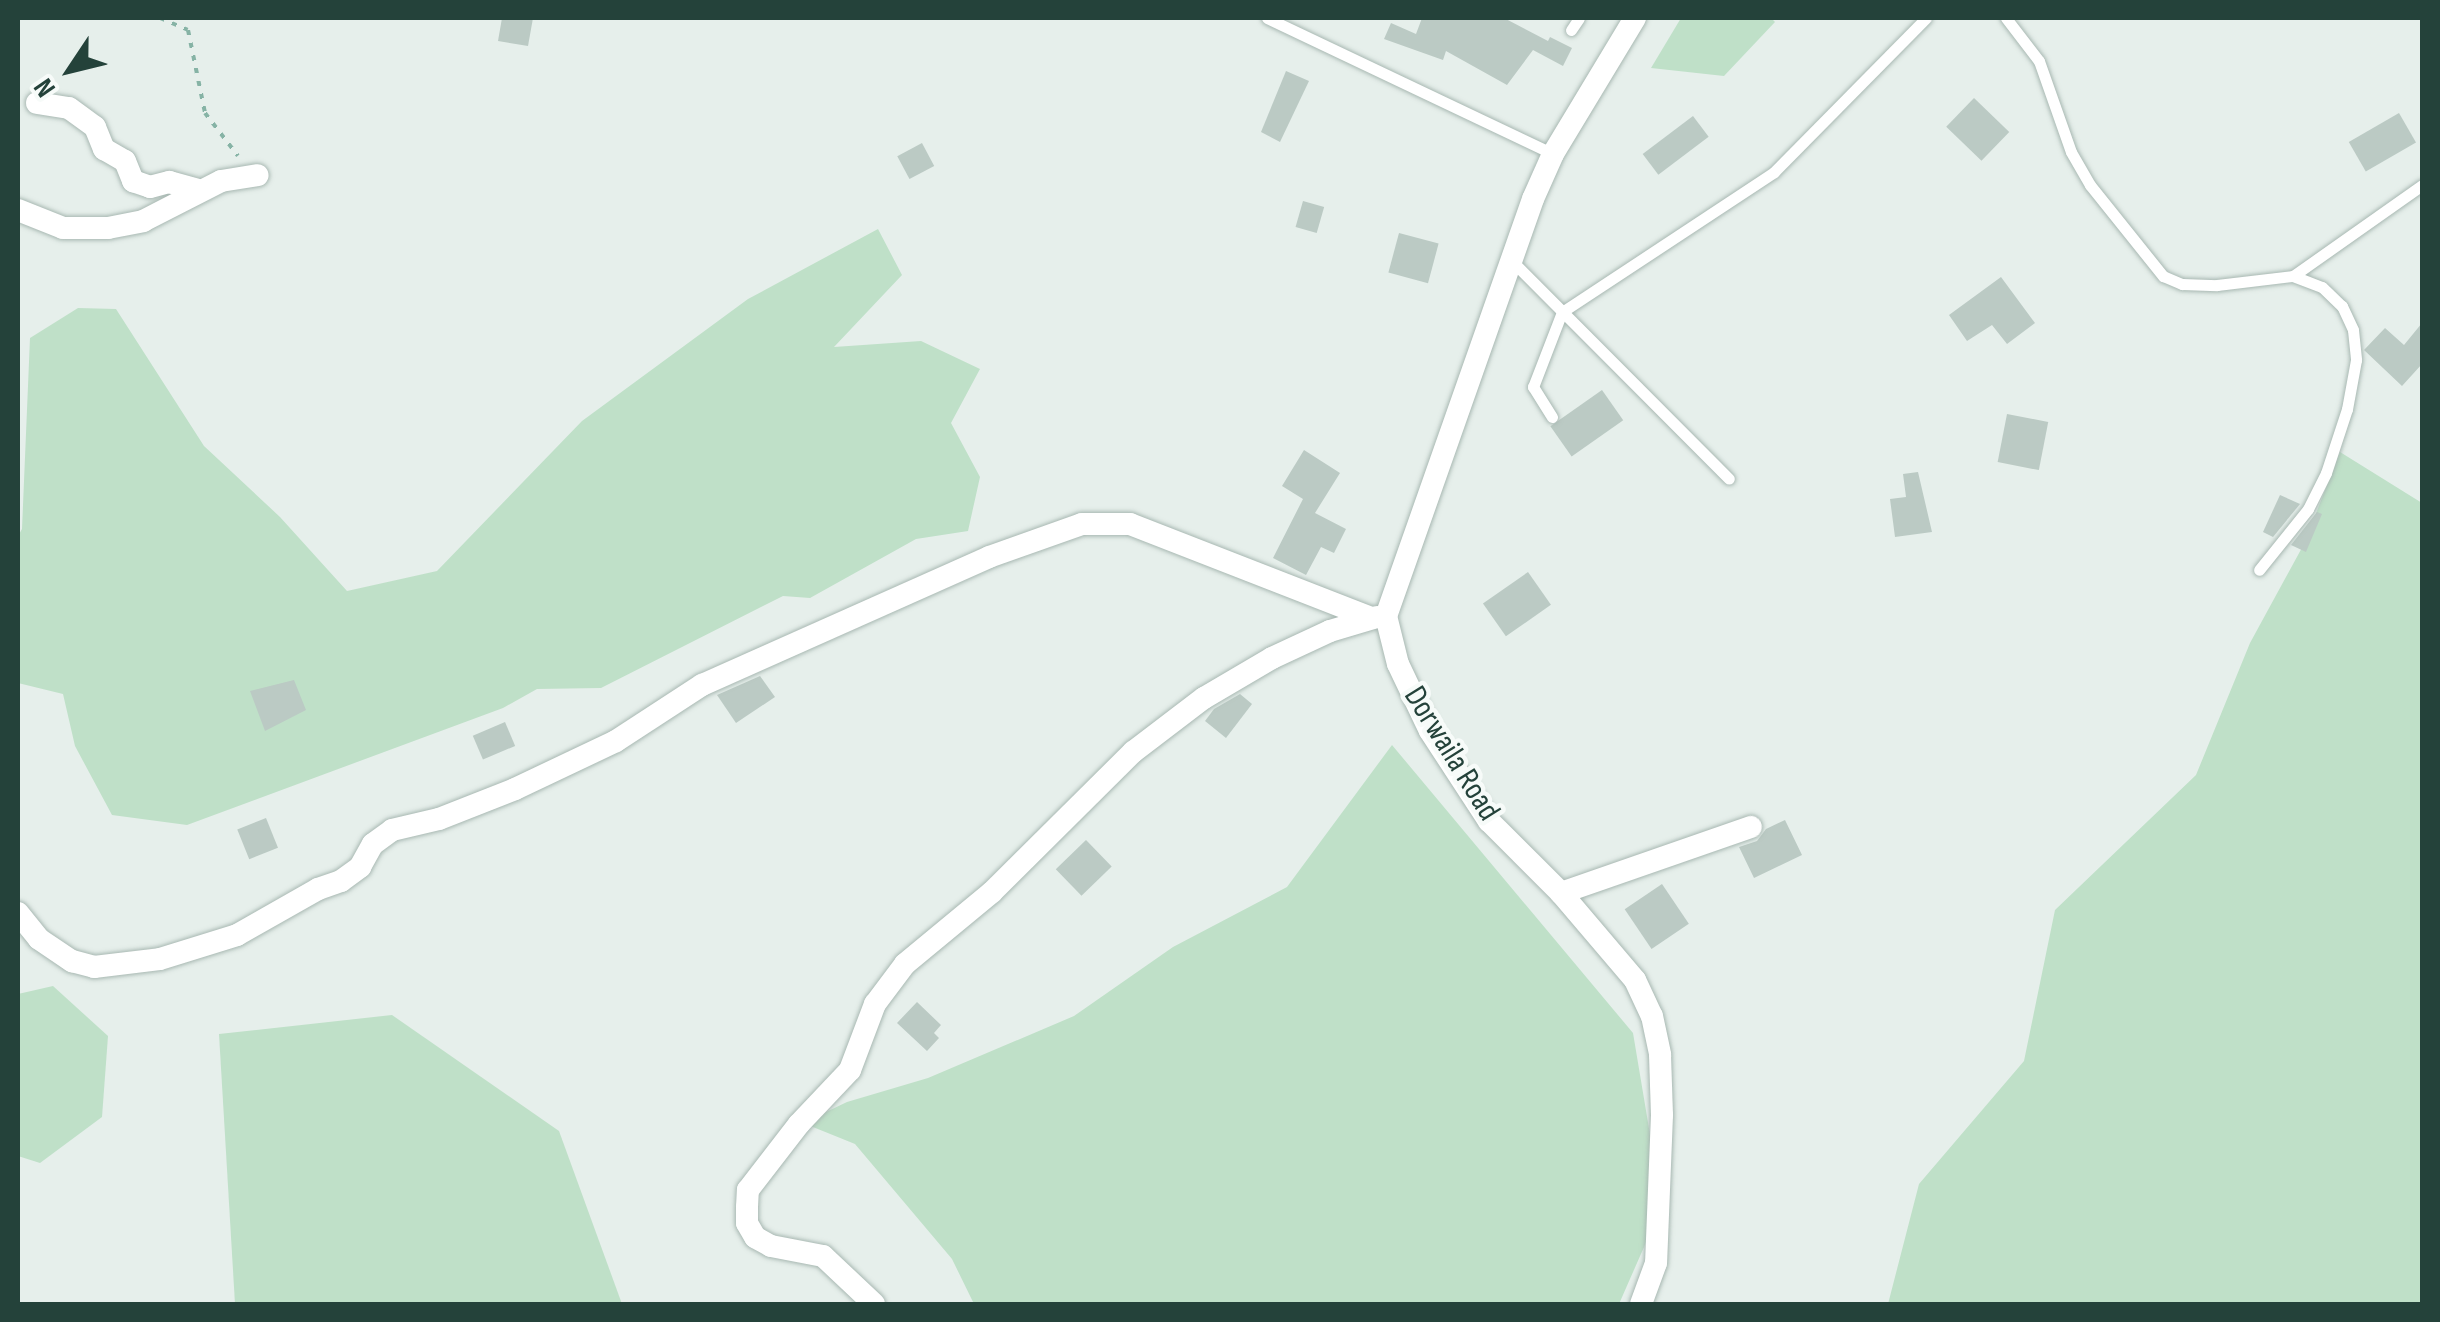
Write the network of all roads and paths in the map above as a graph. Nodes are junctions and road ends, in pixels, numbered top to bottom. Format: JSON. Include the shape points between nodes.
{"nodes":[{"id":1,"x":160,"y":18,"type":"edge"},
{"id":2,"x":1267,"y":18,"type":"edge"},
{"id":3,"x":1579,"y":18,"type":"edge"},
{"id":4,"x":1635,"y":18,"type":"edge"},
{"id":5,"x":1926,"y":18,"type":"edge"},
{"id":6,"x":2006,"y":18,"type":"edge"},
{"id":7,"x":1571,"y":30,"type":"dead end"},
{"id":8,"x":36,"y":104,"type":"dead end"},
{"id":9,"x":1552,"y":154,"type":"junction"},
{"id":10,"x":258,"y":174,"type":"joint"},
{"id":11,"x":2422,"y":185,"type":"edge"},
{"id":12,"x":199,"y":190,"type":"junction"},
{"id":13,"x":18,"y":210,"type":"edge"},
{"id":14,"x":1510,"y":259,"type":"junction"},
{"id":15,"x":2293,"y":276,"type":"junction"},
{"id":16,"x":1562,"y":312,"type":"junction"},
{"id":17,"x":1552,"y":417,"type":"dead end"},
{"id":18,"x":1729,"y":479,"type":"dead end"},
{"id":19,"x":2259,"y":570,"type":"dead end"},
{"id":20,"x":1378,"y":617,"type":"junction"},
{"id":21,"x":1751,"y":828,"type":"dead end"},
{"id":22,"x":1561,"y":893,"type":"junction"},
{"id":23,"x":18,"y":913,"type":"edge"},
{"id":24,"x":874,"y":1304,"type":"edge"},
{"id":25,"x":1641,"y":1304,"type":"edge"}],
"edges":[{"from":1,"to":10,"type":"path","via":[[188,30],[205,113]]},
{"from":2,"to":9,"type":"lane"},
{"from":3,"to":7,"type":"lane"},
{"from":4,"to":9,"type":"street"},
{"from":5,"to":16,"type":"lane","via":[[1774,172]]},
{"from":6,"to":15,"type":"lane","via":[[2039,62],[2090,185],[2163,276],[2217,285]]},
{"from":8,"to":12,"type":"street","via":[[69,108],[95,127],[104,149],[124,161],[133,181]]},
{"from":9,"to":14,"type":"street"},
{"from":10,"to":12,"type":"street"},
{"from":11,"to":15,"type":"lane"},
{"from":12,"to":13,"type":"street","via":[[142,221],[108,228],[63,228]]},
{"from":14,"to":16,"type":"lane"},
{"from":14,"to":20,"type":"street"},
{"from":15,"to":19,"type":"lane","via":[[2322,287],[2342,306],[2356,360],[2326,473],[2300,520]]},
{"from":16,"to":17,"type":"lane","via":[[1532,388]]},
{"from":16,"to":18,"type":"lane"},
{"from":20,"to":22,"type":"street","name":"Dorwaila Road","via":[[1430,731],[1489,821]]},
{"from":20,"to":23,"type":"street","via":[[1130,524],[1082,524],[989,557],[702,685],[616,740],[515,789],[392,830],[342,881],[236,935],[160,959],[94,967],[39,939]]},
{"from":20,"to":24,"type":"street","via":[[1272,658],[1204,698],[1133,752],[1005,880],[904,964],[875,1004],[850,1070],[748,1190],[747,1224],[755,1238],[824,1256]]},
{"from":21,"to":22,"type":"street"},
{"from":22,"to":25,"type":"street","name":"Dorwaila Road","via":[[1634,980],[1652,1016],[1660,1055],[1656,1263]]}]}
